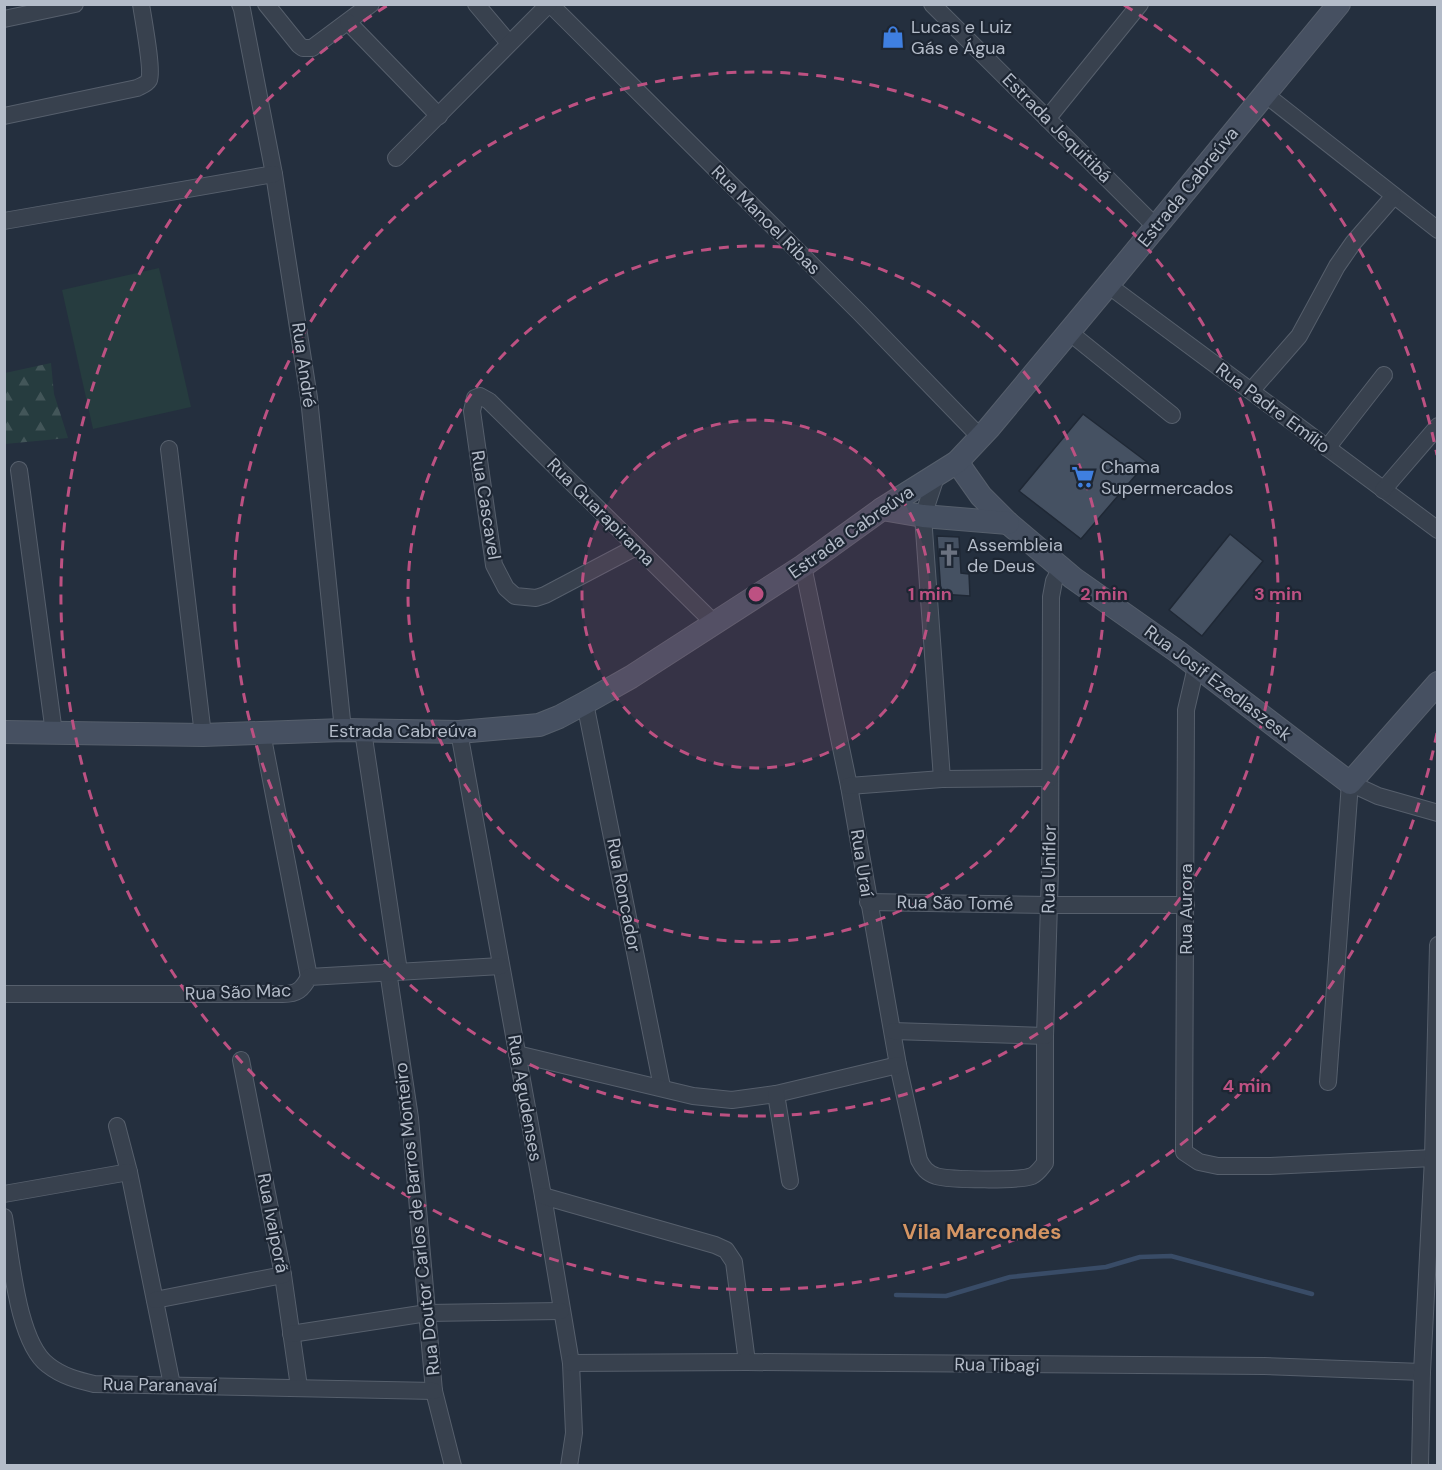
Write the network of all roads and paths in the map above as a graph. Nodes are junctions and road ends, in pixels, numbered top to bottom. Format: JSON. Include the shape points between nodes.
{"nodes":[{"id":1,"x":75,"y":4,"type":"edge"},
{"id":2,"x":141,"y":4,"type":"edge"},
{"id":3,"x":240,"y":4,"type":"edge"},
{"id":4,"x":266,"y":4,"type":"edge"},
{"id":5,"x":371,"y":4,"type":"edge"},
{"id":6,"x":476,"y":4,"type":"edge"},
{"id":7,"x":550,"y":4,"type":"edge"},
{"id":8,"x":1140,"y":4,"type":"edge"},
{"id":9,"x":1339,"y":4,"type":"edge"},
{"id":10,"x":933,"y":5,"type":"edge"},
{"id":11,"x":4,"y":19,"type":"edge"},
{"id":12,"x":348,"y":22,"type":"junction"},
{"id":13,"x":509,"y":43,"type":"junction"},
{"id":14,"x":1265,"y":94,"type":"junction"},
{"id":15,"x":4,"y":116,"type":"edge"},
{"id":16,"x":439,"y":116,"type":"junction"},
{"id":17,"x":1047,"y":119,"type":"junction"},
{"id":18,"x":396,"y":158,"type":"dead end"},
{"id":19,"x":274,"y":174,"type":"junction"},
{"id":20,"x":1393,"y":197,"type":"junction"},
{"id":21,"x":4,"y":221,"type":"edge"},
{"id":22,"x":1156,"y":226,"type":"junction"},
{"id":23,"x":1437,"y":230,"type":"edge"},
{"id":24,"x":1108,"y":285,"type":"junction"},
{"id":25,"x":1069,"y":332,"type":"junction"},
{"id":26,"x":1384,"y":375,"type":"dead end"},
{"id":27,"x":1251,"y":391,"type":"junction"},
{"id":28,"x":489,"y":401,"type":"joint"},
{"id":29,"x":1172,"y":415,"type":"dead end"},
{"id":30,"x":1437,"y":426,"type":"edge"},
{"id":31,"x":980,"y":437,"type":"junction"},
{"id":32,"x":1327,"y":448,"type":"junction"},
{"id":33,"x":169,"y":449,"type":"dead end"},
{"id":34,"x":957,"y":462,"type":"junction"},
{"id":35,"x":19,"y":470,"type":"dead end"},
{"id":36,"x":937,"y":474,"type":"junction"},
{"id":37,"x":1383,"y":490,"type":"junction"},
{"id":38,"x":882,"y":509,"type":"junction"},
{"id":39,"x":923,"y":516,"type":"junction"},
{"id":40,"x":1008,"y":523,"type":"junction"},
{"id":41,"x":1437,"y":530,"type":"edge"},
{"id":42,"x":636,"y":547,"type":"junction"},
{"id":43,"x":803,"y":566,"type":"junction"},
{"id":44,"x":1061,"y":568,"type":"junction"},
{"id":45,"x":714,"y":623,"type":"junction"},
{"id":46,"x":1196,"y":666,"type":"junction"},
{"id":47,"x":1437,"y":683,"type":"edge"},
{"id":48,"x":585,"y":703,"type":"junction"},
{"id":49,"x":353,"y":731,"type":"junction"},
{"id":50,"x":4,"y":732,"type":"edge"},
{"id":51,"x":459,"y":732,"type":"junction"},
{"id":52,"x":54,"y":733,"type":"junction"},
{"id":53,"x":262,"y":733,"type":"junction"},
{"id":54,"x":203,"y":735,"type":"junction"},
{"id":55,"x":1050,"y":778,"type":"junction"},
{"id":56,"x":942,"y":779,"type":"junction"},
{"id":57,"x":1350,"y":783,"type":"junction"},
{"id":58,"x":849,"y":786,"type":"junction"},
{"id":59,"x":1437,"y":813,"type":"edge"},
{"id":60,"x":868,"y":902,"type":"junction"},
{"id":61,"x":1049,"y":905,"type":"junction"},
{"id":62,"x":1186,"y":905,"type":"junction"},
{"id":63,"x":1437,"y":945,"type":"edge"},
{"id":64,"x":501,"y":966,"type":"junction"},
{"id":65,"x":393,"y":971,"type":"junction"},
{"id":66,"x":309,"y":977,"type":"junction"},
{"id":67,"x":4,"y":994,"type":"edge"},
{"id":68,"x":893,"y":1031,"type":"junction"},
{"id":69,"x":1046,"y":1036,"type":"junction"},
{"id":70,"x":517,"y":1054,"type":"junction"},
{"id":71,"x":241,"y":1060,"type":"dead end"},
{"id":72,"x":898,"y":1065,"type":"junction"},
{"id":73,"x":1328,"y":1082,"type":"dead end"},
{"id":74,"x":662,"y":1088,"type":"junction"},
{"id":75,"x":776,"y":1094,"type":"junction"},
{"id":76,"x":117,"y":1126,"type":"dead end"},
{"id":77,"x":1433,"y":1158,"type":"junction"},
{"id":78,"x":919,"y":1160,"type":"joint"},
{"id":79,"x":129,"y":1172,"type":"junction"},
{"id":80,"x":790,"y":1181,"type":"dead end"},
{"id":81,"x":4,"y":1194,"type":"edge"},
{"id":82,"x":543,"y":1196,"type":"junction"},
{"id":83,"x":4,"y":1217,"type":"edge"},
{"id":84,"x":283,"y":1275,"type":"junction"},
{"id":85,"x":1432,"y":1299,"type":"edge"},
{"id":86,"x":155,"y":1300,"type":"junction"},
{"id":87,"x":561,"y":1311,"type":"junction"},
{"id":88,"x":427,"y":1312,"type":"junction"},
{"id":89,"x":291,"y":1334,"type":"junction"},
{"id":90,"x":747,"y":1362,"type":"junction"},
{"id":91,"x":571,"y":1363,"type":"junction"},
{"id":92,"x":1422,"y":1372,"type":"junction"},
{"id":93,"x":172,"y":1385,"type":"junction"},
{"id":94,"x":298,"y":1387,"type":"junction"},
{"id":95,"x":434,"y":1391,"type":"junction"},
{"id":96,"x":453,"y":1466,"type":"edge"},
{"id":97,"x":569,"y":1466,"type":"edge"},
{"id":98,"x":1420,"y":1466,"type":"edge"}],
"edges":[{"from":1,"to":11,"type":"street"},
{"from":2,"to":15,"type":"street","via":[[148,80],[137,88]]},
{"from":3,"to":19,"type":"street","name":"Rua André"},
{"from":4,"to":12,"type":"street","via":[[299,45],[307,49]]},
{"from":5,"to":12,"type":"street"},
{"from":6,"to":13,"type":"street"},
{"from":7,"to":13,"type":"street"},
{"from":7,"to":31,"type":"street","name":"Rua Manoel Ribas"},
{"from":8,"to":17,"type":"street"},
{"from":9,"to":14,"type":"main road","name":"Estrada Cabreúva"},
{"from":10,"to":17,"type":"street","name":"Estrada Jequitibá"},
{"from":12,"to":16,"type":"street"},
{"from":13,"to":16,"type":"street"},
{"from":14,"to":20,"type":"street"},
{"from":14,"to":22,"type":"main road","name":"Estrada Cabreúva"},
{"from":16,"to":18,"type":"street"},
{"from":17,"to":22,"type":"street","name":"Estrada Jequitibá"},
{"from":19,"to":21,"type":"street"},
{"from":19,"to":49,"type":"street","name":"Rua André","via":[[309,398]]},
{"from":20,"to":23,"type":"street"},
{"from":20,"to":27,"type":"street","via":[[1337,266],[1299,336]]},
{"from":22,"to":24,"type":"main road","name":"Estrada Cabreúva"},
{"from":24,"to":25,"type":"main road","name":"Estrada Cabreúva"},
{"from":24,"to":27,"type":"street","name":"Rua Padre Emílio"},
{"from":25,"to":29,"type":"street"},
{"from":25,"to":31,"type":"main road","name":"Estrada Cabreúva"},
{"from":26,"to":32,"type":"street"},
{"from":27,"to":32,"type":"street","name":"Rua Padre Emílio"},
{"from":28,"to":42,"type":"street","name":"Rua Guarapirama"},
{"from":28,"to":42,"type":"street","name":"Rua Cascavel","via":[[480,396],[475,398],[472,411],[495,566],[506,588],[515,596],[526,598],[545,595]]},
{"from":30,"to":37,"type":"street"},
{"from":31,"to":34,"type":"main road","name":"Estrada Cabreúva"},
{"from":32,"to":37,"type":"street","name":"Rua Padre Emílio"},
{"from":33,"to":54,"type":"street"},
{"from":34,"to":36,"type":"main road","name":"Estrada Cabreúva"},
{"from":34,"to":40,"type":"main road","name":"Rua Josif Ezedlaszesk","via":[[981,496]]},
{"from":35,"to":52,"type":"street"},
{"from":36,"to":38,"type":"main road","name":"Estrada Cabreúva"},
{"from":36,"to":39,"type":"street"},
{"from":37,"to":41,"type":"street","name":"Rua Padre Emílio"},
{"from":38,"to":39,"type":"main road"},
{"from":38,"to":43,"type":"main road","name":"Estrada Cabreúva"},
{"from":39,"to":40,"type":"main road"},
{"from":39,"to":56,"type":"street"},
{"from":40,"to":44,"type":"main road","name":"Rua Josif Ezedlaszesk"},
{"from":42,"to":45,"type":"street","name":"Rua Guarapirama"},
{"from":43,"to":45,"type":"main road","name":"Estrada Cabreúva"},
{"from":43,"to":58,"type":"street","name":"Rua Uraí"},
{"from":44,"to":46,"type":"main road","name":"Rua Josif Ezedlaszesk"},
{"from":44,"to":55,"type":"street","name":"Rua Uniflor","via":[[1051,597]]},
{"from":45,"to":48,"type":"main road","name":"Estrada Cabreúva"},
{"from":46,"to":57,"type":"main road","name":"Rua Josif Ezedlaszesk"},
{"from":46,"to":62,"type":"street","name":"Rua Aurora","via":[[1186,710]]},
{"from":47,"to":57,"type":"main road"},
{"from":48,"to":51,"type":"main road","name":"Estrada Cabreúva","via":[[539,724]]},
{"from":48,"to":74,"type":"street","name":"Rua Roncador"},
{"from":49,"to":51,"type":"main road","name":"Estrada Cabreúva"},
{"from":49,"to":53,"type":"main road","name":"Estrada Cabreúva"},
{"from":49,"to":65,"type":"street","name":"Rua Doutor Carlos de Barros Monteiro"},
{"from":50,"to":52,"type":"main road","name":"Estrada Cabreúva"},
{"from":51,"to":64,"type":"street","name":"Rua Agudenses"},
{"from":52,"to":54,"type":"main road","name":"Estrada Cabreúva"},
{"from":53,"to":54,"type":"main road","name":"Estrada Cabreúva"},
{"from":53,"to":66,"type":"street"},
{"from":55,"to":56,"type":"street"},
{"from":55,"to":61,"type":"street","name":"Rua Uniflor"},
{"from":56,"to":58,"type":"street"},
{"from":57,"to":59,"type":"street","via":[[1378,796]]},
{"from":57,"to":73,"type":"street"},
{"from":58,"to":60,"type":"street","name":"Rua Uraí"},
{"from":60,"to":61,"type":"street","name":"Rua São Tomé"},
{"from":60,"to":68,"type":"street","name":"Rua Uraí"},
{"from":61,"to":62,"type":"street","name":"Rua São Tomé"},
{"from":61,"to":69,"type":"street","name":"Rua Uniflor"},
{"from":62,"to":77,"type":"street","name":"Rua Aurora","via":[[1184,1152],[1199,1162],[1218,1166]]},
{"from":63,"to":77,"type":"street"},
{"from":64,"to":65,"type":"street","name":"Rua São Mac"},
{"from":64,"to":70,"type":"street","name":"Rua Agudenses"},
{"from":65,"to":66,"type":"street","name":"Rua São Mac"},
{"from":65,"to":88,"type":"street","name":"Rua Doutor Carlos de Barros Monteiro"},
{"from":66,"to":67,"type":"street","name":"Rua São Mac","via":[[295,994]]},
{"from":68,"to":69,"type":"street"},
{"from":68,"to":72,"type":"street","name":"Rua Uraí"},
{"from":69,"to":78,"type":"street","name":"Rua Uniflor","via":[[1045,1163],[1040,1171],[1021,1178],[936,1176],[924,1170]]},
{"from":70,"to":74,"type":"street"},
{"from":70,"to":82,"type":"street","name":"Rua Agudenses"},
{"from":71,"to":84,"type":"street","name":"Rua Ivaiporã"},
{"from":72,"to":75,"type":"street"},
{"from":72,"to":78,"type":"street","name":"Rua Uraí"},
{"from":74,"to":75,"type":"street","via":[[732,1100]]},
{"from":75,"to":80,"type":"street"},
{"from":76,"to":79,"type":"street"},
{"from":77,"to":85,"type":"street"},
{"from":79,"to":81,"type":"street"},
{"from":79,"to":86,"type":"street"},
{"from":82,"to":87,"type":"street","name":"Rua Agudenses"},
{"from":82,"to":90,"type":"street","via":[[726,1250],[734,1262]]},
{"from":83,"to":93,"type":"street","name":"Rua Paranavaí","via":[[23,1324],[46,1364],[69,1378],[94,1384]]},
{"from":84,"to":86,"type":"street"},
{"from":84,"to":89,"type":"street","name":"Rua Ivaiporã"},
{"from":85,"to":92,"type":"street"},
{"from":86,"to":93,"type":"street"},
{"from":87,"to":88,"type":"street"},
{"from":87,"to":91,"type":"street","name":"Rua Agudenses"},
{"from":88,"to":89,"type":"street"},
{"from":88,"to":95,"type":"street","name":"Rua Doutor Carlos de Barros Monteiro"},
{"from":89,"to":94,"type":"street","name":"Rua Ivaiporã"},
{"from":90,"to":91,"type":"street","name":"Rua Tibagi"},
{"from":90,"to":92,"type":"street","name":"Rua Tibagi","via":[[1264,1366]]},
{"from":91,"to":97,"type":"street","name":"Rua Agudenses","via":[[574,1433]]},
{"from":92,"to":98,"type":"street"},
{"from":93,"to":94,"type":"street","name":"Rua Paranavaí"},
{"from":94,"to":95,"type":"street","name":"Rua Paranavaí"},
{"from":95,"to":96,"type":"street","name":"Rua Doutor Carlos de Barros Monteiro"}]}
